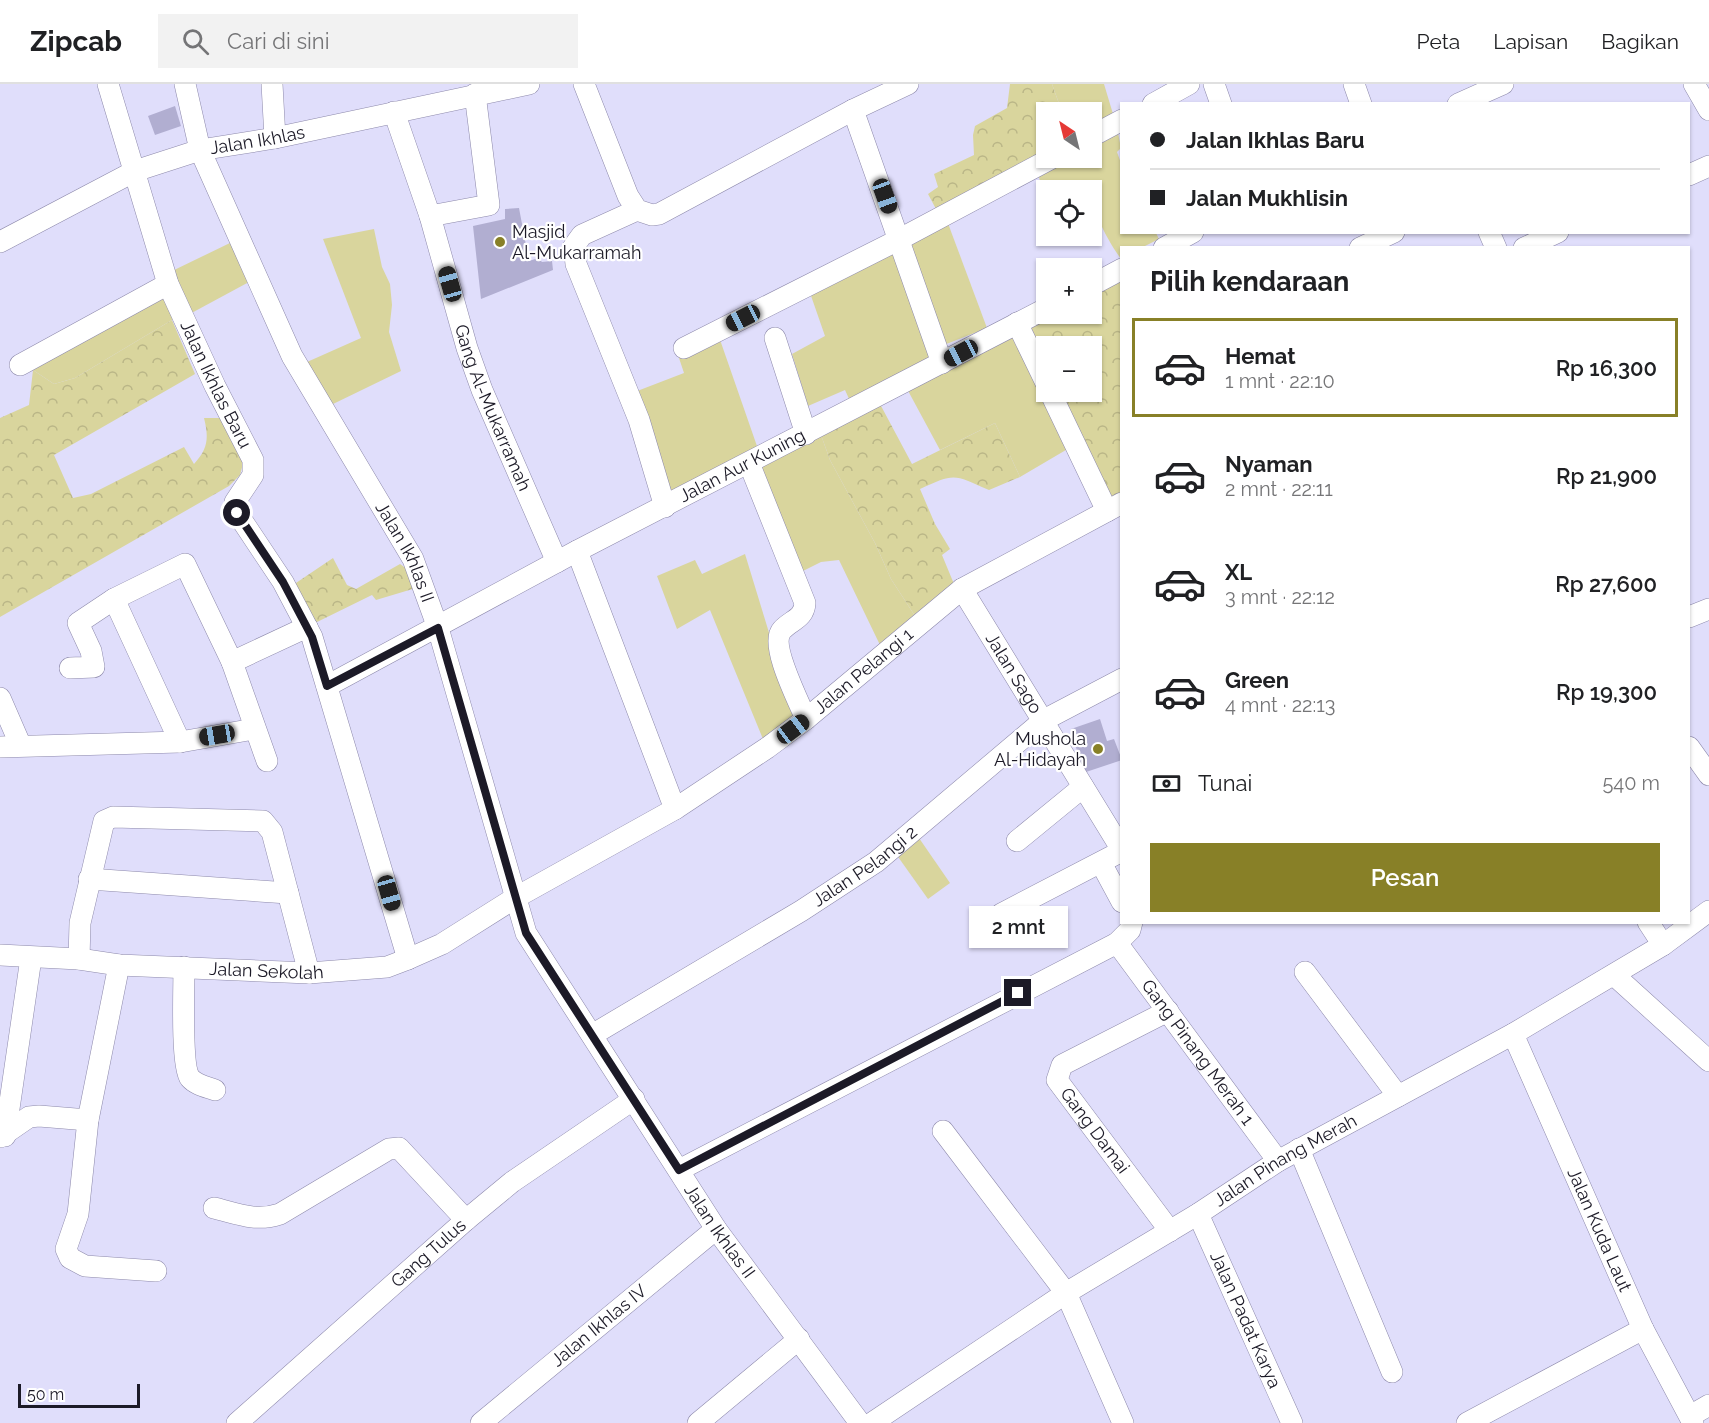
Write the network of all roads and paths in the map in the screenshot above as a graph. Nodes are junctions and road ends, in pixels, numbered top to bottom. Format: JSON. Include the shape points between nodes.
{"nodes":[{"id":1,"x":108,"y":84,"type":"edge"},
{"id":2,"x":185,"y":84,"type":"edge"},
{"id":3,"x":272,"y":84,"type":"edge"},
{"id":4,"x":529,"y":84,"type":"edge"},
{"id":5,"x":584,"y":84,"type":"edge"},
{"id":6,"x":908,"y":84,"type":"edge"},
{"id":7,"x":1189,"y":84,"type":"edge"},
{"id":8,"x":1214,"y":84,"type":"edge"},
{"id":9,"x":1354,"y":84,"type":"edge"},
{"id":10,"x":1503,"y":84,"type":"edge"},
{"id":11,"x":1694,"y":84,"type":"edge"},
{"id":12,"x":475,"y":94,"type":"junction"},
{"id":13,"x":1157,"y":102,"type":"edge"},
{"id":14,"x":1220,"y":102,"type":"edge"},
{"id":15,"x":1360,"y":102,"type":"edge"},
{"id":16,"x":1462,"y":102,"type":"edge"},
{"id":17,"x":853,"y":110,"type":"junction"},
{"id":18,"x":1709,"y":110,"type":"edge"},
{"id":19,"x":394,"y":112,"type":"junction"},
{"id":20,"x":1120,"y":121,"type":"edge"},
{"id":21,"x":1102,"y":131,"type":"edge"},
{"id":22,"x":275,"y":138,"type":"junction"},
{"id":23,"x":200,"y":150,"type":"junction"},
{"id":24,"x":1709,"y":166,"type":"edge"},
{"id":25,"x":1036,"y":167,"type":"edge"},
{"id":26,"x":135,"y":171,"type":"junction"},
{"id":27,"x":1690,"y":175,"type":"edge"},
{"id":28,"x":637,"y":210,"type":"junction"},
{"id":29,"x":430,"y":216,"type":"junction"},
{"id":30,"x":1189,"y":234,"type":"edge"},
{"id":31,"x":1390,"y":234,"type":"edge"},
{"id":32,"x":1554,"y":234,"type":"edge"},
{"id":33,"x":900,"y":239,"type":"junction"},
{"id":34,"x":0,"y":242,"type":"edge"},
{"id":35,"x":1168,"y":246,"type":"edge"},
{"id":36,"x":1364,"y":246,"type":"edge"},
{"id":37,"x":1528,"y":246,"type":"edge"},
{"id":38,"x":1120,"y":270,"type":"edge"},
{"id":39,"x":1102,"y":280,"type":"edge"},
{"id":40,"x":168,"y":284,"type":"junction"},
{"id":41,"x":1036,"y":314,"type":"edge"},
{"id":42,"x":1017,"y":323,"type":"junction"},
{"id":43,"x":775,"y":338,"type":"dead end"},
{"id":44,"x":684,"y":348,"type":"dead end"},
{"id":45,"x":1036,"y":362,"type":"edge"},
{"id":46,"x":942,"y":363,"type":"junction"},
{"id":47,"x":20,"y":365,"type":"dead end"},
{"id":48,"x":1056,"y":402,"type":"edge"},
{"id":49,"x":806,"y":434,"type":"junction"},
{"id":50,"x":749,"y":463,"type":"junction"},
{"id":51,"x":665,"y":507,"type":"junction"},
{"id":52,"x":1114,"y":507,"type":"edge"},
{"id":53,"x":577,"y":551,"type":"junction"},
{"id":54,"x":557,"y":562,"type":"junction"},
{"id":55,"x":962,"y":589,"type":"junction"},
{"id":56,"x":114,"y":599,"type":"junction"},
{"id":57,"x":1709,"y":609,"type":"edge"},
{"id":58,"x":1690,"y":617,"type":"edge"},
{"id":59,"x":307,"y":627,"type":"junction"},
{"id":60,"x":438,"y":628,"type":"junction"},
{"id":61,"x":232,"y":662,"type":"junction"},
{"id":62,"x":70,"y":668,"type":"dead end"},
{"id":63,"x":1120,"y":680,"type":"edge"},
{"id":64,"x":327,"y":686,"type":"junction"},
{"id":65,"x":0,"y":698,"type":"edge"},
{"id":66,"x":806,"y":719,"type":"junction"},
{"id":67,"x":1044,"y":720,"type":"junction"},
{"id":68,"x":254,"y":729,"type":"junction"},
{"id":69,"x":180,"y":742,"type":"junction"},
{"id":70,"x":10,"y":745,"type":"edge"},
{"id":71,"x":1690,"y":748,"type":"edge"},
{"id":72,"x":267,"y":761,"type":"dead end"},
{"id":73,"x":1709,"y":775,"type":"edge"},
{"id":74,"x":1083,"y":787,"type":"junction"},
{"id":75,"x":675,"y":809,"type":"junction"},
{"id":76,"x":1017,"y":841,"type":"dead end"},
{"id":77,"x":1120,"y":847,"type":"edge"},
{"id":78,"x":1120,"y":851,"type":"edge"},
{"id":79,"x":1101,"y":863,"type":"junction"},
{"id":80,"x":89,"y":879,"type":"junction"},
{"id":81,"x":288,"y":893,"type":"junction"},
{"id":82,"x":515,"y":898,"type":"junction"},
{"id":83,"x":1120,"y":899,"type":"edge"},
{"id":84,"x":1709,"y":911,"type":"edge"},
{"id":85,"x":1001,"y":914,"type":"dead end"},
{"id":86,"x":1132,"y":924,"type":"edge"},
{"id":87,"x":1649,"y":924,"type":"edge"},
{"id":88,"x":1117,"y":943,"type":"junction"},
{"id":89,"x":1663,"y":945,"type":"junction"},
{"id":90,"x":0,"y":955,"type":"edge"},
{"id":91,"x":31,"y":958,"type":"junction"},
{"id":92,"x":79,"y":959,"type":"junction"},
{"id":93,"x":408,"y":959,"type":"junction"},
{"id":94,"x":119,"y":965,"type":"junction"},
{"id":95,"x":184,"y":967,"type":"junction"},
{"id":96,"x":1305,"y":972,"type":"dead end"},
{"id":97,"x":309,"y":973,"type":"junction"},
{"id":98,"x":1614,"y":975,"type":"junction"},
{"id":99,"x":1168,"y":1011,"type":"junction"},
{"id":100,"x":1513,"y":1034,"type":"junction"},
{"id":101,"x":592,"y":1035,"type":"junction"},
{"id":102,"x":1709,"y":1061,"type":"edge"},
{"id":103,"x":215,"y":1090,"type":"dead end"},
{"id":104,"x":1398,"y":1096,"type":"junction"},
{"id":105,"x":634,"y":1099,"type":"junction"},
{"id":106,"x":88,"y":1120,"type":"junction"},
{"id":107,"x":943,"y":1131,"type":"dead end"},
{"id":108,"x":3,"y":1136,"type":"edge"},
{"id":109,"x":1299,"y":1149,"type":"junction"},
{"id":110,"x":1278,"y":1161,"type":"junction"},
{"id":111,"x":679,"y":1170,"type":"junction"},
{"id":112,"x":214,"y":1208,"type":"dead end"},
{"id":113,"x":1198,"y":1214,"type":"junction"},
{"id":114,"x":466,"y":1220,"type":"junction"},
{"id":115,"x":716,"y":1229,"type":"junction"},
{"id":116,"x":1170,"y":1231,"type":"junction"},
{"id":117,"x":156,"y":1270,"type":"dead end"},
{"id":118,"x":1066,"y":1293,"type":"junction"},
{"id":119,"x":1644,"y":1329,"type":"junction"},
{"id":120,"x":799,"y":1339,"type":"junction"},
{"id":121,"x":1392,"y":1372,"type":"dead end"},
{"id":122,"x":1709,"y":1405,"type":"edge"},
{"id":123,"x":1691,"y":1420,"type":"edge"},
{"id":124,"x":237,"y":1423,"type":"edge"},
{"id":125,"x":481,"y":1423,"type":"edge"},
{"id":126,"x":698,"y":1423,"type":"edge"},
{"id":127,"x":860,"y":1423,"type":"edge"},
{"id":128,"x":872,"y":1423,"type":"edge"},
{"id":129,"x":1123,"y":1423,"type":"edge"},
{"id":130,"x":1292,"y":1423,"type":"edge"},
{"id":131,"x":1467,"y":1423,"type":"edge"}],
"edges":[{"from":1,"to":26,"type":"street","name":"Jalan Ikhlas Baru"},
{"from":2,"to":23,"type":"street","name":"Jalan Ikhlas II"},
{"from":3,"to":22,"type":"street"},
{"from":4,"to":12,"type":"street","name":"Jalan Ikhlas"},
{"from":5,"to":28,"type":"street"},
{"from":6,"to":17,"type":"street"},
{"from":7,"to":13,"type":"street"},
{"from":8,"to":14,"type":"street"},
{"from":9,"to":15,"type":"street"},
{"from":10,"to":16,"type":"street"},
{"from":11,"to":18,"type":"street"},
{"from":12,"to":19,"type":"street","name":"Jalan Ikhlas"},
{"from":12,"to":29,"type":"street","via":[[489,205]]},
{"from":17,"to":28,"type":"street","via":[[659,214]]},
{"from":17,"to":33,"type":"street"},
{"from":19,"to":22,"type":"street","name":"Jalan Ikhlas"},
{"from":19,"to":29,"type":"street","name":"Gang Al-Mukarramah"},
{"from":20,"to":21,"type":"street"},
{"from":22,"to":23,"type":"street","name":"Jalan Ikhlas"},
{"from":23,"to":26,"type":"street","name":"Jalan Ikhlas"},
{"from":23,"to":60,"type":"street","name":"Jalan Ikhlas II","via":[[292,356],[413,559]]},
{"from":24,"to":27,"type":"street"},
{"from":25,"to":33,"type":"street"},
{"from":26,"to":34,"type":"street","name":"Jalan Ikhlas"},
{"from":26,"to":40,"type":"street","name":"Jalan Ikhlas Baru"},
{"from":28,"to":51,"type":"street","via":[[582,235],[574,246],[576,264],[639,420]]},
{"from":29,"to":54,"type":"street","name":"Gang Al-Mukarramah","via":[[482,390]]},
{"from":30,"to":35,"type":"street"},
{"from":31,"to":36,"type":"street"},
{"from":32,"to":37,"type":"street"},
{"from":33,"to":44,"type":"street"},
{"from":33,"to":46,"type":"street"},
{"from":38,"to":39,"type":"street"},
{"from":40,"to":47,"type":"street"},
{"from":40,"to":59,"type":"street","name":"Jalan Ikhlas Baru","via":[[253,460],[253,475],[235,502],[237,513],[283,582]]},
{"from":41,"to":42,"type":"street","name":"Jalan Aur Kuning"},
{"from":42,"to":45,"type":"street"},
{"from":42,"to":46,"type":"street","name":"Jalan Aur Kuning"},
{"from":43,"to":49,"type":"street"},
{"from":46,"to":49,"type":"street","name":"Jalan Aur Kuning"},
{"from":48,"to":52,"type":"street"},
{"from":49,"to":50,"type":"street","name":"Jalan Aur Kuning"},
{"from":50,"to":51,"type":"street","name":"Jalan Aur Kuning"},
{"from":50,"to":66,"type":"street","via":[[804,603],[802,615],[782,630],[777,644]]},
{"from":51,"to":53,"type":"street","name":"Jalan Aur Kuning"},
{"from":52,"to":55,"type":"street","name":"Jalan Pelangi 1"},
{"from":53,"to":54,"type":"street","name":"Jalan Aur Kuning"},
{"from":53,"to":75,"type":"street"},
{"from":54,"to":60,"type":"street","name":"Jalan Aur Kuning"},
{"from":55,"to":66,"type":"street","name":"Jalan Pelangi 1"},
{"from":55,"to":67,"type":"street","name":"Jalan Sago"},
{"from":56,"to":61,"type":"street","via":[[185,564]]},
{"from":56,"to":62,"type":"street","via":[[78,623],[94,667]]},
{"from":56,"to":69,"type":"street"},
{"from":57,"to":58,"type":"street"},
{"from":59,"to":61,"type":"street"},
{"from":59,"to":64,"type":"street","name":"Jalan Ikhlas Baru"},
{"from":60,"to":64,"type":"street","name":"Jalan Aur Kuning"},
{"from":60,"to":82,"type":"street","name":"Jalan Ikhlas II"},
{"from":61,"to":68,"type":"street"},
{"from":63,"to":67,"type":"street","name":"Jalan Pelangi 2"},
{"from":64,"to":93,"type":"street","name":"Jalan Ikhlas Baru"},
{"from":65,"to":70,"type":"street"},
{"from":66,"to":75,"type":"street","name":"Jalan Pelangi 1"},
{"from":67,"to":74,"type":"street","name":"Jalan Sago"},
{"from":67,"to":101,"type":"street","name":"Jalan Pelangi 2","via":[[876,862]]},
{"from":68,"to":69,"type":"street"},
{"from":68,"to":72,"type":"street"},
{"from":69,"to":70,"type":"street"},
{"from":71,"to":73,"type":"street"},
{"from":74,"to":76,"type":"street"},
{"from":74,"to":77,"type":"street","name":"Jalan Sago"},
{"from":75,"to":82,"type":"street","name":"Jalan Pelangi 1"},
{"from":78,"to":79,"type":"street"},
{"from":79,"to":83,"type":"street"},
{"from":79,"to":85,"type":"street"},
{"from":80,"to":81,"type":"street"},
{"from":80,"to":81,"type":"street","via":[[100,829],[104,821],[113,817],[263,821],[272,832]]},
{"from":80,"to":92,"type":"street","via":[[80,923]]},
{"from":81,"to":97,"type":"street"},
{"from":82,"to":93,"type":"street","name":"Jalan Sekolah","via":[[442,944]]},
{"from":82,"to":101,"type":"street","name":"Jalan Ikhlas II","via":[[526,933]]},
{"from":84,"to":89,"type":"street","name":"Jalan Pinang Merah"},
{"from":86,"to":88,"type":"street"},
{"from":87,"to":89,"type":"street"},
{"from":88,"to":99,"type":"street","name":"Gang Pinang Merah 1"},
{"from":88,"to":111,"type":"street"},
{"from":89,"to":98,"type":"street","name":"Jalan Pinang Merah"},
{"from":90,"to":91,"type":"street","name":"Jalan Sekolah"},
{"from":91,"to":92,"type":"street","name":"Jalan Sekolah"},
{"from":91,"to":108,"type":"street"},
{"from":92,"to":94,"type":"street","name":"Jalan Sekolah"},
{"from":93,"to":97,"type":"street","name":"Jalan Sekolah","via":[[387,966]]},
{"from":94,"to":95,"type":"street","name":"Jalan Sekolah"},
{"from":94,"to":106,"type":"street"},
{"from":95,"to":97,"type":"street","name":"Jalan Sekolah"},
{"from":95,"to":103,"type":"street","via":[[188,1074],[197,1084]]},
{"from":96,"to":104,"type":"street"},
{"from":98,"to":100,"type":"street","name":"Jalan Pinang Merah"},
{"from":98,"to":102,"type":"street"},
{"from":99,"to":110,"type":"street","name":"Gang Pinang Merah 1"},
{"from":99,"to":116,"type":"street","name":"Gang Damai","via":[[1062,1065],[1057,1080]]},
{"from":100,"to":104,"type":"street","name":"Jalan Pinang Merah"},
{"from":100,"to":119,"type":"street","name":"Jalan Kuda Laut"},
{"from":101,"to":105,"type":"street","name":"Jalan Ikhlas II"},
{"from":104,"to":109,"type":"street","name":"Jalan Pinang Merah"},
{"from":105,"to":111,"type":"street","name":"Jalan Ikhlas II"},
{"from":105,"to":114,"type":"street","name":"Gang Tulus","via":[[512,1182]]},
{"from":106,"to":108,"type":"street","via":[[39,1116],[26,1119]]},
{"from":106,"to":117,"type":"street","via":[[80,1203],[66,1249],[70,1258],[86,1266]]},
{"from":107,"to":118,"type":"street"},
{"from":109,"to":110,"type":"street","name":"Jalan Pinang Merah"},
{"from":109,"to":121,"type":"street"},
{"from":110,"to":113,"type":"street","name":"Jalan Pinang Merah"},
{"from":111,"to":115,"type":"street","name":"Jalan Ikhlas II"},
{"from":112,"to":114,"type":"street","via":[[254,1219],[280,1214],[389,1149],[399,1148]]},
{"from":113,"to":116,"type":"street","name":"Jalan Pinang Merah"},
{"from":113,"to":130,"type":"street","name":"Jalan Padat Karya"},
{"from":114,"to":124,"type":"street","name":"Gang Tulus"},
{"from":115,"to":120,"type":"street","name":"Jalan Ikhlas II"},
{"from":115,"to":125,"type":"street","name":"Jalan Ikhlas IV"},
{"from":116,"to":118,"type":"street","name":"Jalan Pinang Merah"},
{"from":118,"to":128,"type":"street","name":"Jalan Pinang Merah"},
{"from":118,"to":129,"type":"street"},
{"from":119,"to":123,"type":"street","name":"Jalan Kuda Laut"},
{"from":119,"to":131,"type":"street"},
{"from":120,"to":126,"type":"street"},
{"from":120,"to":127,"type":"street","name":"Jalan Ikhlas II"},
{"from":122,"to":123,"type":"street"}]}
